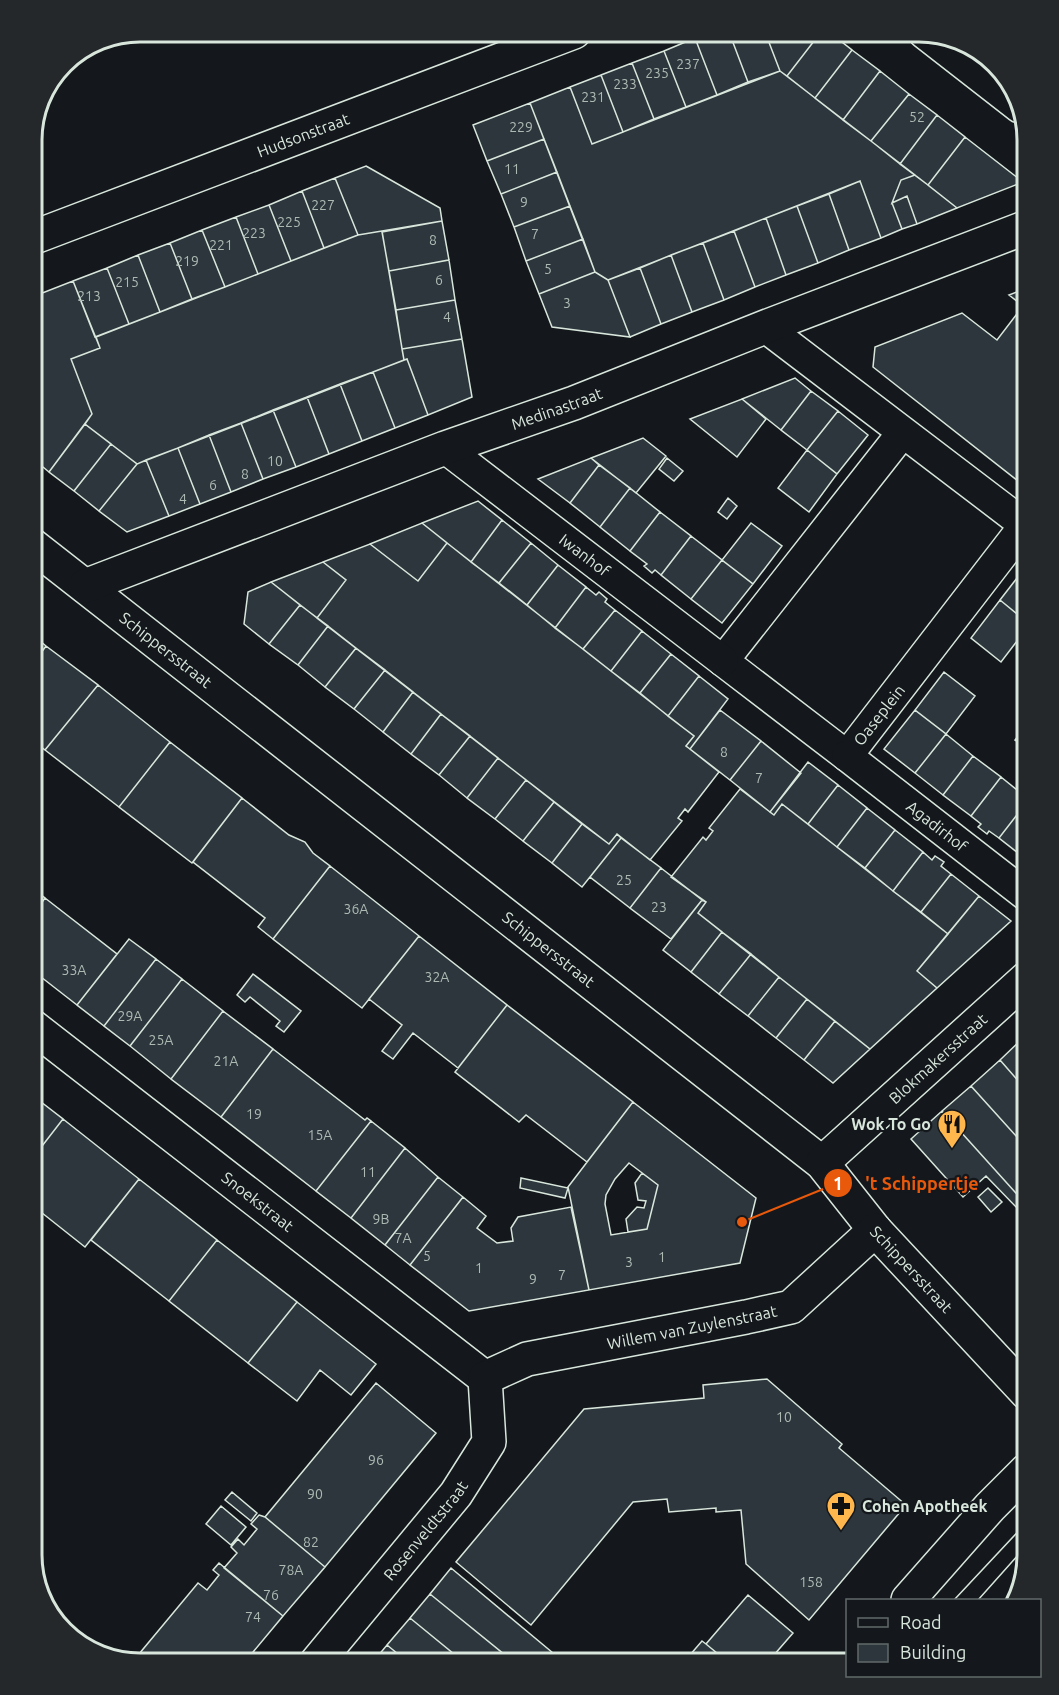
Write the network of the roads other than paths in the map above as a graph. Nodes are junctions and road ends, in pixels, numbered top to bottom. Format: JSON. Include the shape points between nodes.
{"nodes":[{"id":1,"x":548,"y":42,"type":"edge"},
{"id":2,"x":941,"y":45,"type":"edge"},
{"id":3,"x":1007,"y":96,"type":"edge"},
{"id":4,"x":1017,"y":231,"type":"edge"},
{"id":5,"x":42,"y":234,"type":"edge"},
{"id":6,"x":765,"y":327,"type":"junction"},
{"id":7,"x":903,"y":432,"type":"junction"},
{"id":8,"x":445,"y":448,"type":"junction"},
{"id":9,"x":1017,"y":519,"type":"edge"},
{"id":10,"x":1017,"y":538,"type":"edge"},
{"id":11,"x":42,"y":553,"type":"edge"},
{"id":12,"x":85,"y":586,"type":"junction"},
{"id":13,"x":723,"y":661,"type":"junction"},
{"id":14,"x":847,"y":756,"type":"junction"},
{"id":15,"x":1017,"y":887,"type":"edge"},
{"id":16,"x":1017,"y":988,"type":"edge"},
{"id":17,"x":42,"y":1034,"type":"edge"},
{"id":18,"x":822,"y":1163,"type":"junction"},
{"id":19,"x":875,"y":1230,"type":"junction"},
{"id":20,"x":485,"y":1378,"type":"junction"},
{"id":21,"x":1017,"y":1381,"type":"edge"},
{"id":22,"x":1017,"y":1481,"type":"edge"},
{"id":23,"x":909,"y":1599,"type":"edge"},
{"id":24,"x":324,"y":1653,"type":"edge"}],
"edges":[{"from":1,"to":5,"type":"street","name":"Hudsonstraat"},
{"from":2,"to":3,"type":"street"},
{"from":4,"to":6,"type":"street","name":"Medinastraat"},
{"from":6,"to":7,"type":"street","name":"Oaseplein"},
{"from":6,"to":8,"type":"street","name":"Medinastraat","via":[[574,403]]},
{"from":7,"to":9,"type":"street","name":"Oaseplein"},
{"from":7,"to":13,"type":"street"},
{"from":8,"to":12,"type":"street","name":"Medinastraat"},
{"from":8,"to":13,"type":"street","name":"Iwanhof"},
{"from":10,"to":14,"type":"street","name":"Oaseplein"},
{"from":11,"to":12,"type":"street","name":"Schippersstraat"},
{"from":12,"to":18,"type":"street","name":"Schippersstraat"},
{"from":13,"to":14,"type":"street","name":"Oaseplein"},
{"from":14,"to":15,"type":"street","name":"Agadirhof"},
{"from":16,"to":18,"type":"street","name":"Blokmakersstraat"},
{"from":17,"to":20,"type":"street","name":"Snoekstraat"},
{"from":18,"to":19,"type":"street","name":"Schippersstraat"},
{"from":19,"to":20,"type":"street","name":"Willem van Zuylenstraat","via":[[791,1306],[527,1359]]},
{"from":19,"to":21,"type":"street","name":"Schippersstraat"},
{"from":20,"to":24,"type":"street","name":"Rosenveldtstraat","via":[[489,1442],[456,1494]]},
{"from":22,"to":23,"type":"street"}]}
